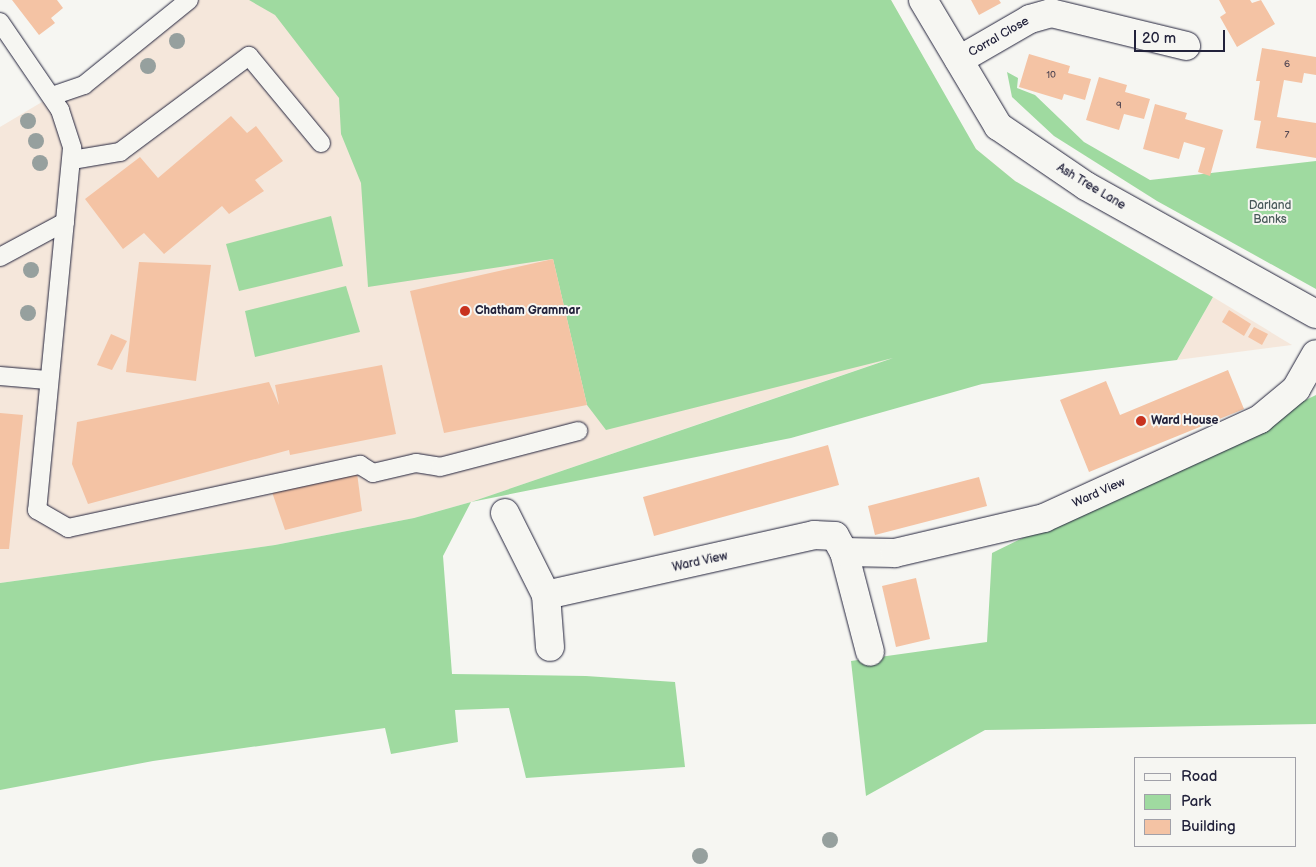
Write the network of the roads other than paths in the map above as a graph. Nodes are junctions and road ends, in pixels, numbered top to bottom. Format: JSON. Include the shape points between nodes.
{"nodes":[{"id":1,"x":190,"y":0,"type":"edge"},
{"id":2,"x":922,"y":0,"type":"edge"},
{"id":3,"x":0,"y":22,"type":"edge"},
{"id":4,"x":1186,"y":46,"type":"dead end"},
{"id":5,"x":958,"y":60,"type":"junction"},
{"id":6,"x":52,"y":96,"type":"junction"},
{"id":7,"x":321,"y":143,"type":"dead end"},
{"id":8,"x":72,"y":160,"type":"junction"},
{"id":9,"x":65,"y":222,"type":"junction"},
{"id":10,"x":0,"y":257,"type":"edge"},
{"id":11,"x":1316,"y":314,"type":"edge"},
{"id":12,"x":1316,"y":354,"type":"edge"},
{"id":13,"x":0,"y":376,"type":"edge"},
{"id":14,"x":47,"y":380,"type":"junction"},
{"id":15,"x":578,"y":431,"type":"dead end"},
{"id":16,"x":505,"y":513,"type":"dead end"},
{"id":17,"x":844,"y":552,"type":"junction"},
{"id":18,"x":546,"y":595,"type":"junction"},
{"id":19,"x":550,"y":647,"type":"dead end"},
{"id":20,"x":870,"y":652,"type":"dead end"}],
"edges":[{"from":1,"to":6,"type":"lane","via":[[84,85]]},
{"from":2,"to":5,"type":"street","name":"Ash Tree Lane"},
{"from":3,"to":6,"type":"lane"},
{"from":4,"to":5,"type":"street","name":"Corral Close","via":[[1051,13],[1030,19]]},
{"from":5,"to":11,"type":"street","name":"Ash Tree Lane","via":[[998,126],[1086,186]]},
{"from":6,"to":8,"type":"lane","via":[[63,115]]},
{"from":7,"to":8,"type":"lane","via":[[249,56],[120,152]]},
{"from":8,"to":9,"type":"lane"},
{"from":9,"to":10,"type":"lane"},
{"from":9,"to":14,"type":"lane"},
{"from":12,"to":17,"type":"street","name":"Ward View","via":[[1296,388],[1260,419],[1044,518],[895,553]]},
{"from":13,"to":14,"type":"lane"},
{"from":14,"to":15,"type":"lane","via":[[37,510],[68,528],[360,465],[373,473],[416,463],[440,467]]},
{"from":16,"to":18,"type":"street"},
{"from":17,"to":18,"type":"street","name":"Ward View","via":[[835,536],[814,536]]},
{"from":17,"to":20,"type":"street","name":"Ward View"},
{"from":18,"to":19,"type":"street"}]}
